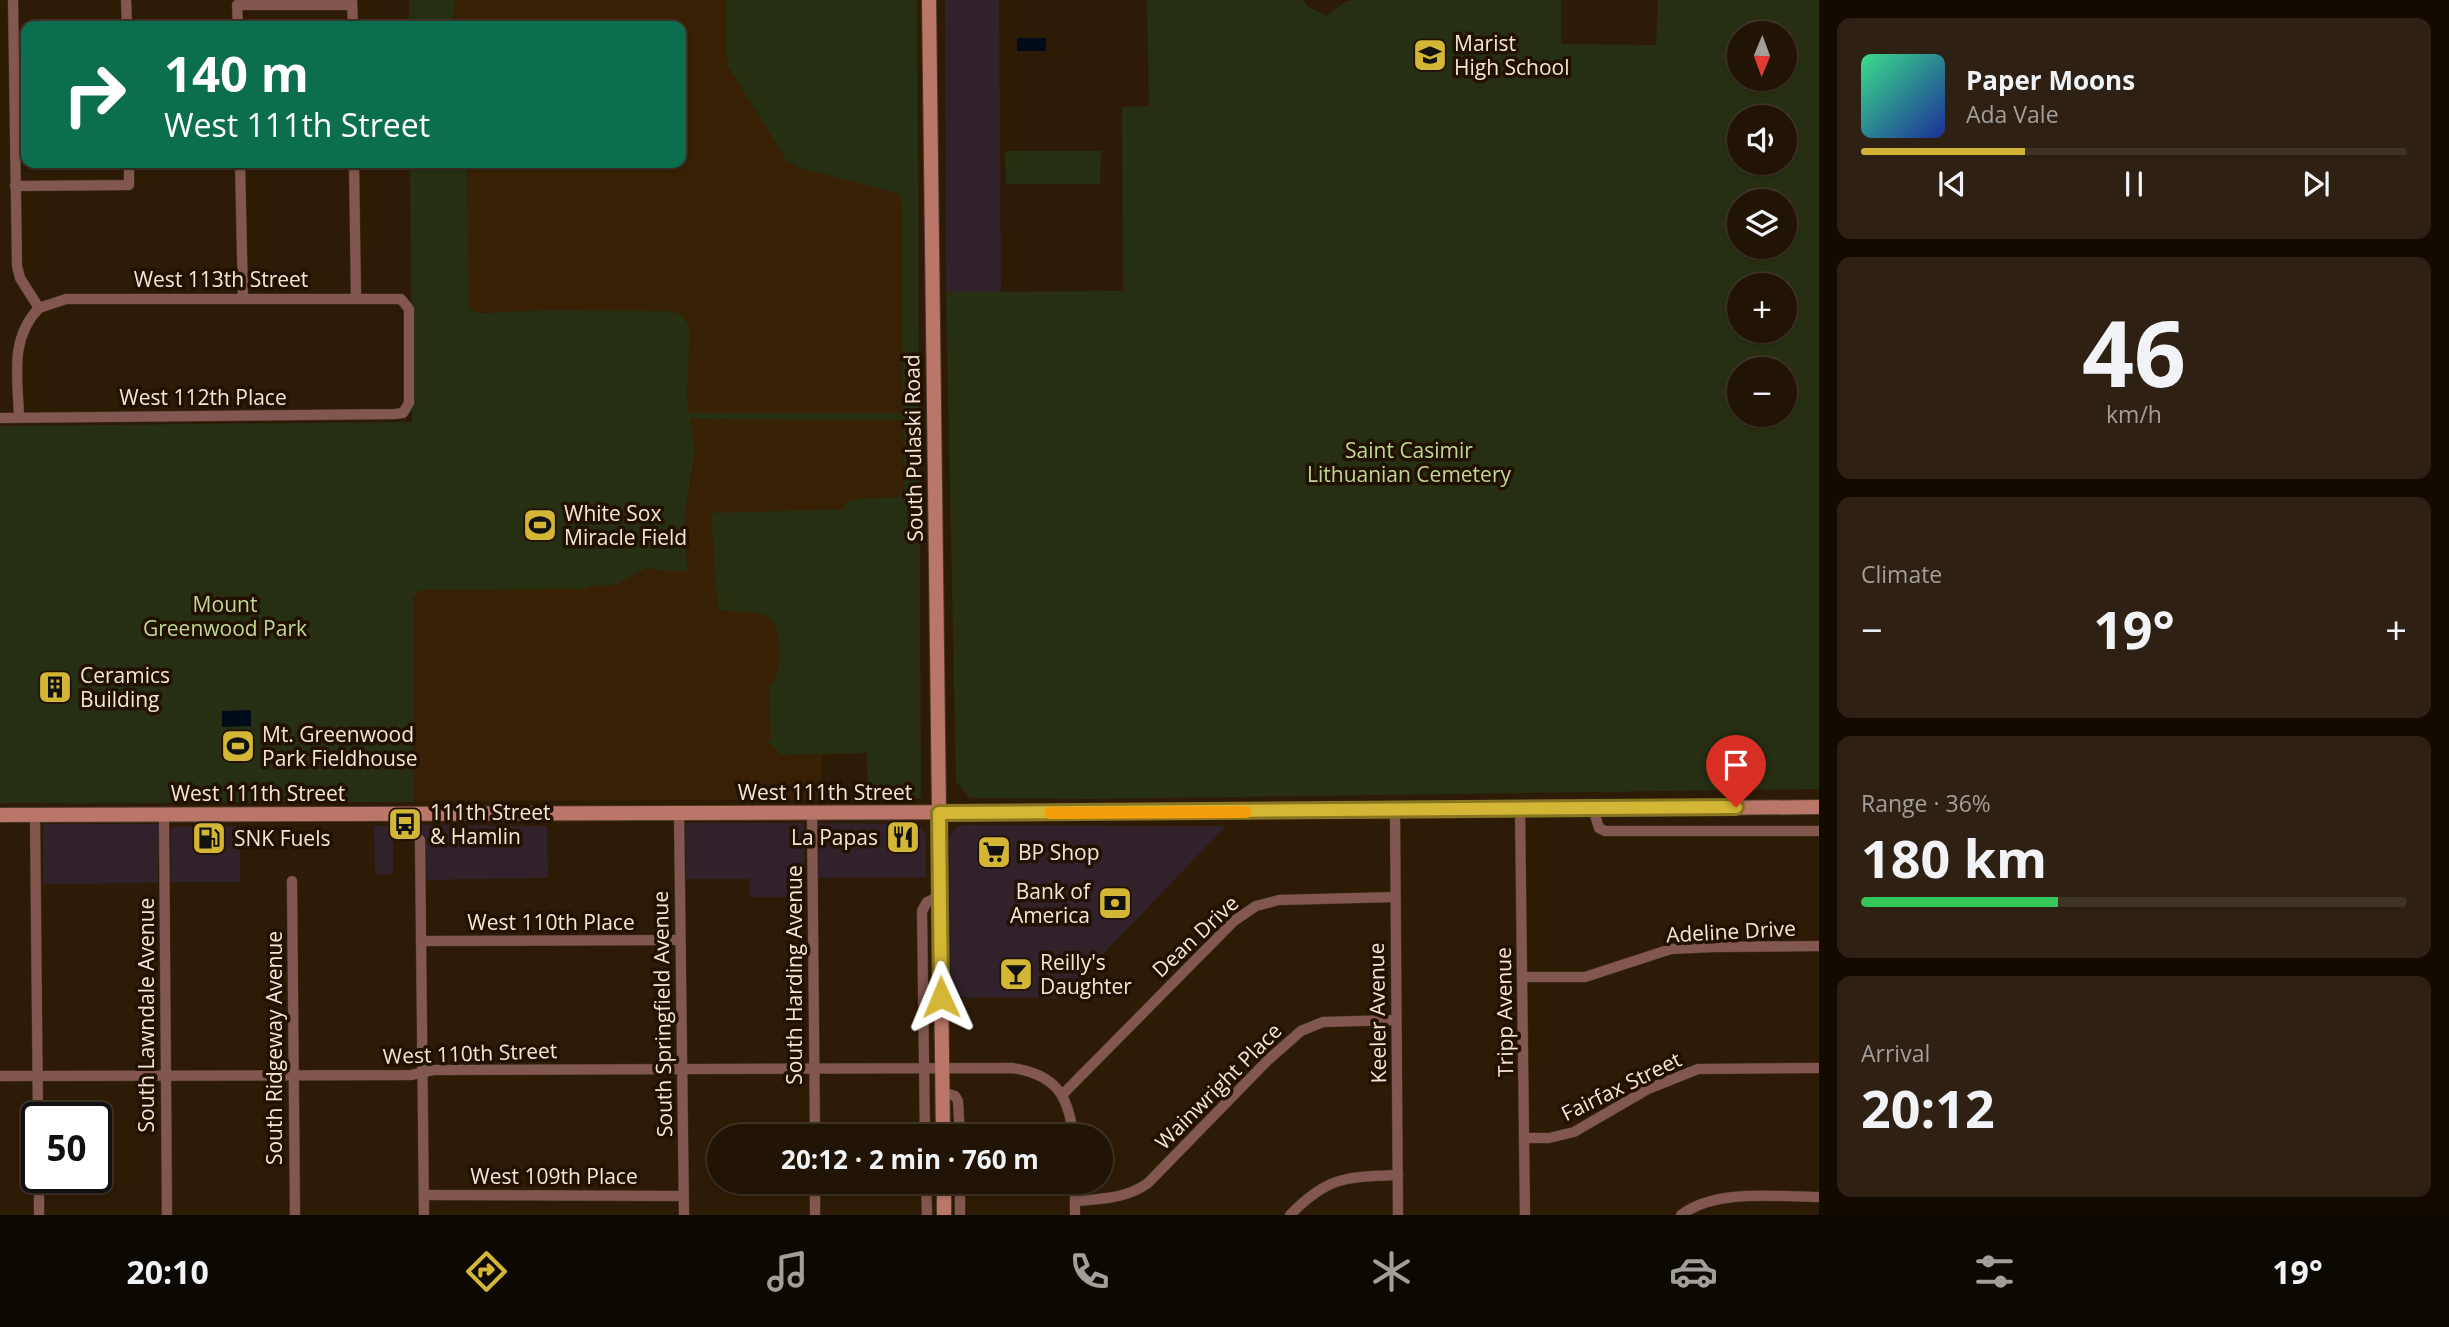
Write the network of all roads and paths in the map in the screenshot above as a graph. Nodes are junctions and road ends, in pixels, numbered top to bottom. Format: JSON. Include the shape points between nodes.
{"nodes":[{"id":1,"x":13,"y":0,"type":"edge"},
{"id":2,"x":126,"y":0,"type":"edge"},
{"id":3,"x":929,"y":0,"type":"edge"},
{"id":4,"x":352,"y":3,"type":"edge"},
{"id":5,"x":127,"y":21,"type":"edge"},
{"id":6,"x":238,"y":21,"type":"edge"},
{"id":7,"x":353,"y":21,"type":"edge"},
{"id":8,"x":129,"y":168,"type":"edge"},
{"id":9,"x":240,"y":168,"type":"edge"},
{"id":10,"x":355,"y":168,"type":"edge"},
{"id":11,"x":15,"y":186,"type":"junction"},
{"id":12,"x":243,"y":297,"type":"junction"},
{"id":13,"x":356,"y":298,"type":"junction"},
{"id":14,"x":39,"y":308,"type":"junction"},
{"id":15,"x":405,"y":411,"type":"joint"},
{"id":16,"x":19,"y":417,"type":"junction"},
{"id":17,"x":0,"y":418,"type":"edge"},
{"id":18,"x":1819,"y":807,"type":"edge"},
{"id":19,"x":1520,"y":809,"type":"junction"},
{"id":20,"x":1593,"y":809,"type":"junction"},
{"id":21,"x":1395,"y":811,"type":"junction"},
{"id":22,"x":679,"y":813,"type":"junction"},
{"id":23,"x":812,"y":813,"type":"junction"},
{"id":24,"x":939,"y":813,"type":"junction"},
{"id":25,"x":0,"y":815,"type":"edge"},
{"id":26,"x":35,"y":815,"type":"junction"},
{"id":27,"x":164,"y":815,"type":"junction"},
{"id":28,"x":1819,"y":831,"type":"edge"},
{"id":29,"x":420,"y":840,"type":"dead end"},
{"id":30,"x":292,"y":881,"type":"dead end"},
{"id":31,"x":940,"y":897,"type":"junction"},
{"id":32,"x":1395,"y":897,"type":"junction"},
{"id":33,"x":680,"y":940,"type":"junction"},
{"id":34,"x":421,"y":941,"type":"junction"},
{"id":35,"x":1819,"y":946,"type":"edge"},
{"id":36,"x":1522,"y":977,"type":"junction"},
{"id":37,"x":1396,"y":1020,"type":"junction"},
{"id":38,"x":924,"y":1067,"type":"junction"},
{"id":39,"x":942,"y":1067,"type":"junction"},
{"id":40,"x":814,"y":1068,"type":"junction"},
{"id":41,"x":1819,"y":1068,"type":"edge"},
{"id":42,"x":682,"y":1069,"type":"junction"},
{"id":43,"x":423,"y":1072,"type":"junction"},
{"id":44,"x":166,"y":1075,"type":"junction"},
{"id":45,"x":294,"y":1075,"type":"junction"},
{"id":46,"x":0,"y":1076,"type":"edge"},
{"id":47,"x":38,"y":1076,"type":"junction"},
{"id":48,"x":942,"y":1092,"type":"junction"},
{"id":49,"x":1063,"y":1094,"type":"junction"},
{"id":50,"x":38,"y":1102,"type":"edge"},
{"id":51,"x":814,"y":1124,"type":"edge"},
{"id":52,"x":925,"y":1124,"type":"edge"},
{"id":53,"x":943,"y":1124,"type":"edge"},
{"id":54,"x":959,"y":1124,"type":"edge"},
{"id":55,"x":1071,"y":1124,"type":"edge"},
{"id":56,"x":1524,"y":1138,"type":"junction"},
{"id":57,"x":1398,"y":1175,"type":"junction"},
{"id":58,"x":39,"y":1193,"type":"edge"},
{"id":59,"x":815,"y":1194,"type":"edge"},
{"id":60,"x":926,"y":1194,"type":"edge"},
{"id":61,"x":944,"y":1194,"type":"edge"},
{"id":62,"x":960,"y":1194,"type":"edge"},
{"id":63,"x":1075,"y":1194,"type":"edge"},
{"id":64,"x":424,"y":1195,"type":"junction"},
{"id":65,"x":683,"y":1196,"type":"junction"},
{"id":66,"x":1819,"y":1196,"type":"edge"},
{"id":67,"x":1075,"y":1201,"type":"junction"},
{"id":68,"x":39,"y":1215,"type":"edge"},
{"id":69,"x":167,"y":1215,"type":"edge"},
{"id":70,"x":295,"y":1215,"type":"edge"},
{"id":71,"x":424,"y":1215,"type":"edge"},
{"id":72,"x":684,"y":1215,"type":"edge"},
{"id":73,"x":815,"y":1215,"type":"edge"},
{"id":74,"x":927,"y":1215,"type":"edge"},
{"id":75,"x":944,"y":1215,"type":"edge"},
{"id":76,"x":961,"y":1215,"type":"edge"},
{"id":77,"x":1075,"y":1215,"type":"edge"},
{"id":78,"x":1290,"y":1215,"type":"edge"},
{"id":79,"x":1398,"y":1215,"type":"edge"},
{"id":80,"x":1525,"y":1215,"type":"edge"},
{"id":81,"x":1681,"y":1215,"type":"edge"}],
"edges":[{"from":1,"to":11,"type":"street"},
{"from":2,"to":5,"type":"street"},
{"from":3,"to":24,"type":"main road","name":"South Pulaski Road"},
{"from":4,"to":6,"type":"street","via":[[237,5]]},
{"from":4,"to":7,"type":"street"},
{"from":8,"to":11,"type":"street","via":[[129,185]]},
{"from":9,"to":12,"type":"street"},
{"from":10,"to":13,"type":"street"},
{"from":11,"to":14,"type":"street","via":[[17,266]]},
{"from":12,"to":13,"type":"street","name":"West 113th Street"},
{"from":12,"to":14,"type":"street","name":"West 113th Street","via":[[66,299]]},
{"from":13,"to":15,"type":"street","name":"West 113th Street","via":[[396,298],[409,309],[409,403]]},
{"from":14,"to":16,"type":"street","via":[[20,337]]},
{"from":15,"to":16,"type":"street","name":"West 112th Place"},
{"from":16,"to":17,"type":"street","name":"West 112th Place"},
{"from":18,"to":20,"type":"main road","name":"West 111th Street"},
{"from":19,"to":20,"type":"main road","name":"West 111th Street"},
{"from":19,"to":21,"type":"main road","name":"West 111th Street"},
{"from":19,"to":36,"type":"street","name":"Tripp Avenue"},
{"from":20,"to":28,"type":"street","via":[[1599,828],[1605,831]]},
{"from":21,"to":24,"type":"main road","name":"West 111th Street"},
{"from":21,"to":32,"type":"street","name":"Keeler Avenue"},
{"from":22,"to":23,"type":"main road","name":"West 111th Street"},
{"from":22,"to":27,"type":"main road","name":"West 111th Street"},
{"from":22,"to":33,"type":"street","name":"South Springfield Avenue"},
{"from":23,"to":24,"type":"main road","name":"West 111th Street"},
{"from":23,"to":40,"type":"street","name":"South Harding Avenue"},
{"from":24,"to":31,"type":"main road","name":"South Pulaski Road"},
{"from":25,"to":26,"type":"main road","name":"West 111th Street"},
{"from":26,"to":27,"type":"main road","name":"West 111th Street"},
{"from":26,"to":47,"type":"street"},
{"from":27,"to":44,"type":"street","name":"South Lawndale Avenue"},
{"from":29,"to":34,"type":"street"},
{"from":30,"to":45,"type":"street","name":"South Ridgeway Avenue"},
{"from":31,"to":38,"type":"street","via":[[927,902],[922,911]]},
{"from":31,"to":39,"type":"main road","name":"South Pulaski Road"},
{"from":32,"to":37,"type":"street","name":"Keeler Avenue"},
{"from":32,"to":49,"type":"street","name":"Dean Drive","via":[[1290,898],[1256,906],[1234,921]]},
{"from":33,"to":34,"type":"street","name":"West 110th Place"},
{"from":33,"to":42,"type":"street","name":"South Springfield Avenue"},
{"from":34,"to":43,"type":"street"},
{"from":35,"to":36,"type":"street","name":"Adeline Drive","via":[[1671,949],[1585,976]]},
{"from":36,"to":56,"type":"street","name":"Tripp Avenue"},
{"from":37,"to":57,"type":"street","name":"Keeler Avenue"},
{"from":37,"to":67,"type":"street","name":"Wainwright Place","via":[[1324,1022],[1301,1031],[1148,1183],[1114,1199]]},
{"from":38,"to":39,"type":"street","name":"West 110th Street"},
{"from":38,"to":40,"type":"street","name":"West 110th Street"},
{"from":38,"to":52,"type":"street"},
{"from":39,"to":48,"type":"main road","name":"South Pulaski Road"},
{"from":39,"to":49,"type":"street","name":"West 110th Street","via":[[1031,1071]]},
{"from":40,"to":42,"type":"street","name":"West 110th Street"},
{"from":40,"to":51,"type":"street","name":"South Harding Avenue"},
{"from":41,"to":56,"type":"street","name":"Fairfax Street","via":[[1698,1069],[1648,1089],[1574,1132]]},
{"from":42,"to":43,"type":"street","name":"West 110th Street"},
{"from":42,"to":65,"type":"street","name":"South Springfield Avenue"},
{"from":43,"to":45,"type":"street","name":"West 110th Street"},
{"from":43,"to":64,"type":"street"},
{"from":44,"to":45,"type":"street","name":"West 110th Street"},
{"from":44,"to":47,"type":"street","name":"West 110th Street"},
{"from":44,"to":69,"type":"street","name":"South Lawndale Avenue"},
{"from":45,"to":70,"type":"street","name":"South Ridgeway Avenue"},
{"from":46,"to":47,"type":"street","name":"West 110th Street"},
{"from":47,"to":50,"type":"street"},
{"from":48,"to":53,"type":"main road","name":"South Pulaski Road"},
{"from":48,"to":54,"type":"street","via":[[958,1101]]},
{"from":49,"to":55,"type":"street"},
{"from":56,"to":80,"type":"street","name":"Tripp Avenue"},
{"from":57,"to":78,"type":"street","via":[[1337,1180],[1319,1189]]},
{"from":57,"to":79,"type":"street","name":"Keeler Avenue"},
{"from":58,"to":68,"type":"street"},
{"from":59,"to":73,"type":"street"},
{"from":60,"to":74,"type":"street"},
{"from":61,"to":75,"type":"main road"},
{"from":62,"to":76,"type":"street"},
{"from":63,"to":67,"type":"street"},
{"from":64,"to":65,"type":"street","name":"West 109th Place"},
{"from":64,"to":71,"type":"street"},
{"from":65,"to":72,"type":"street","name":"South Springfield Avenue"},
{"from":66,"to":81,"type":"street","via":[[1716,1199]]},
{"from":67,"to":77,"type":"street"}]}
